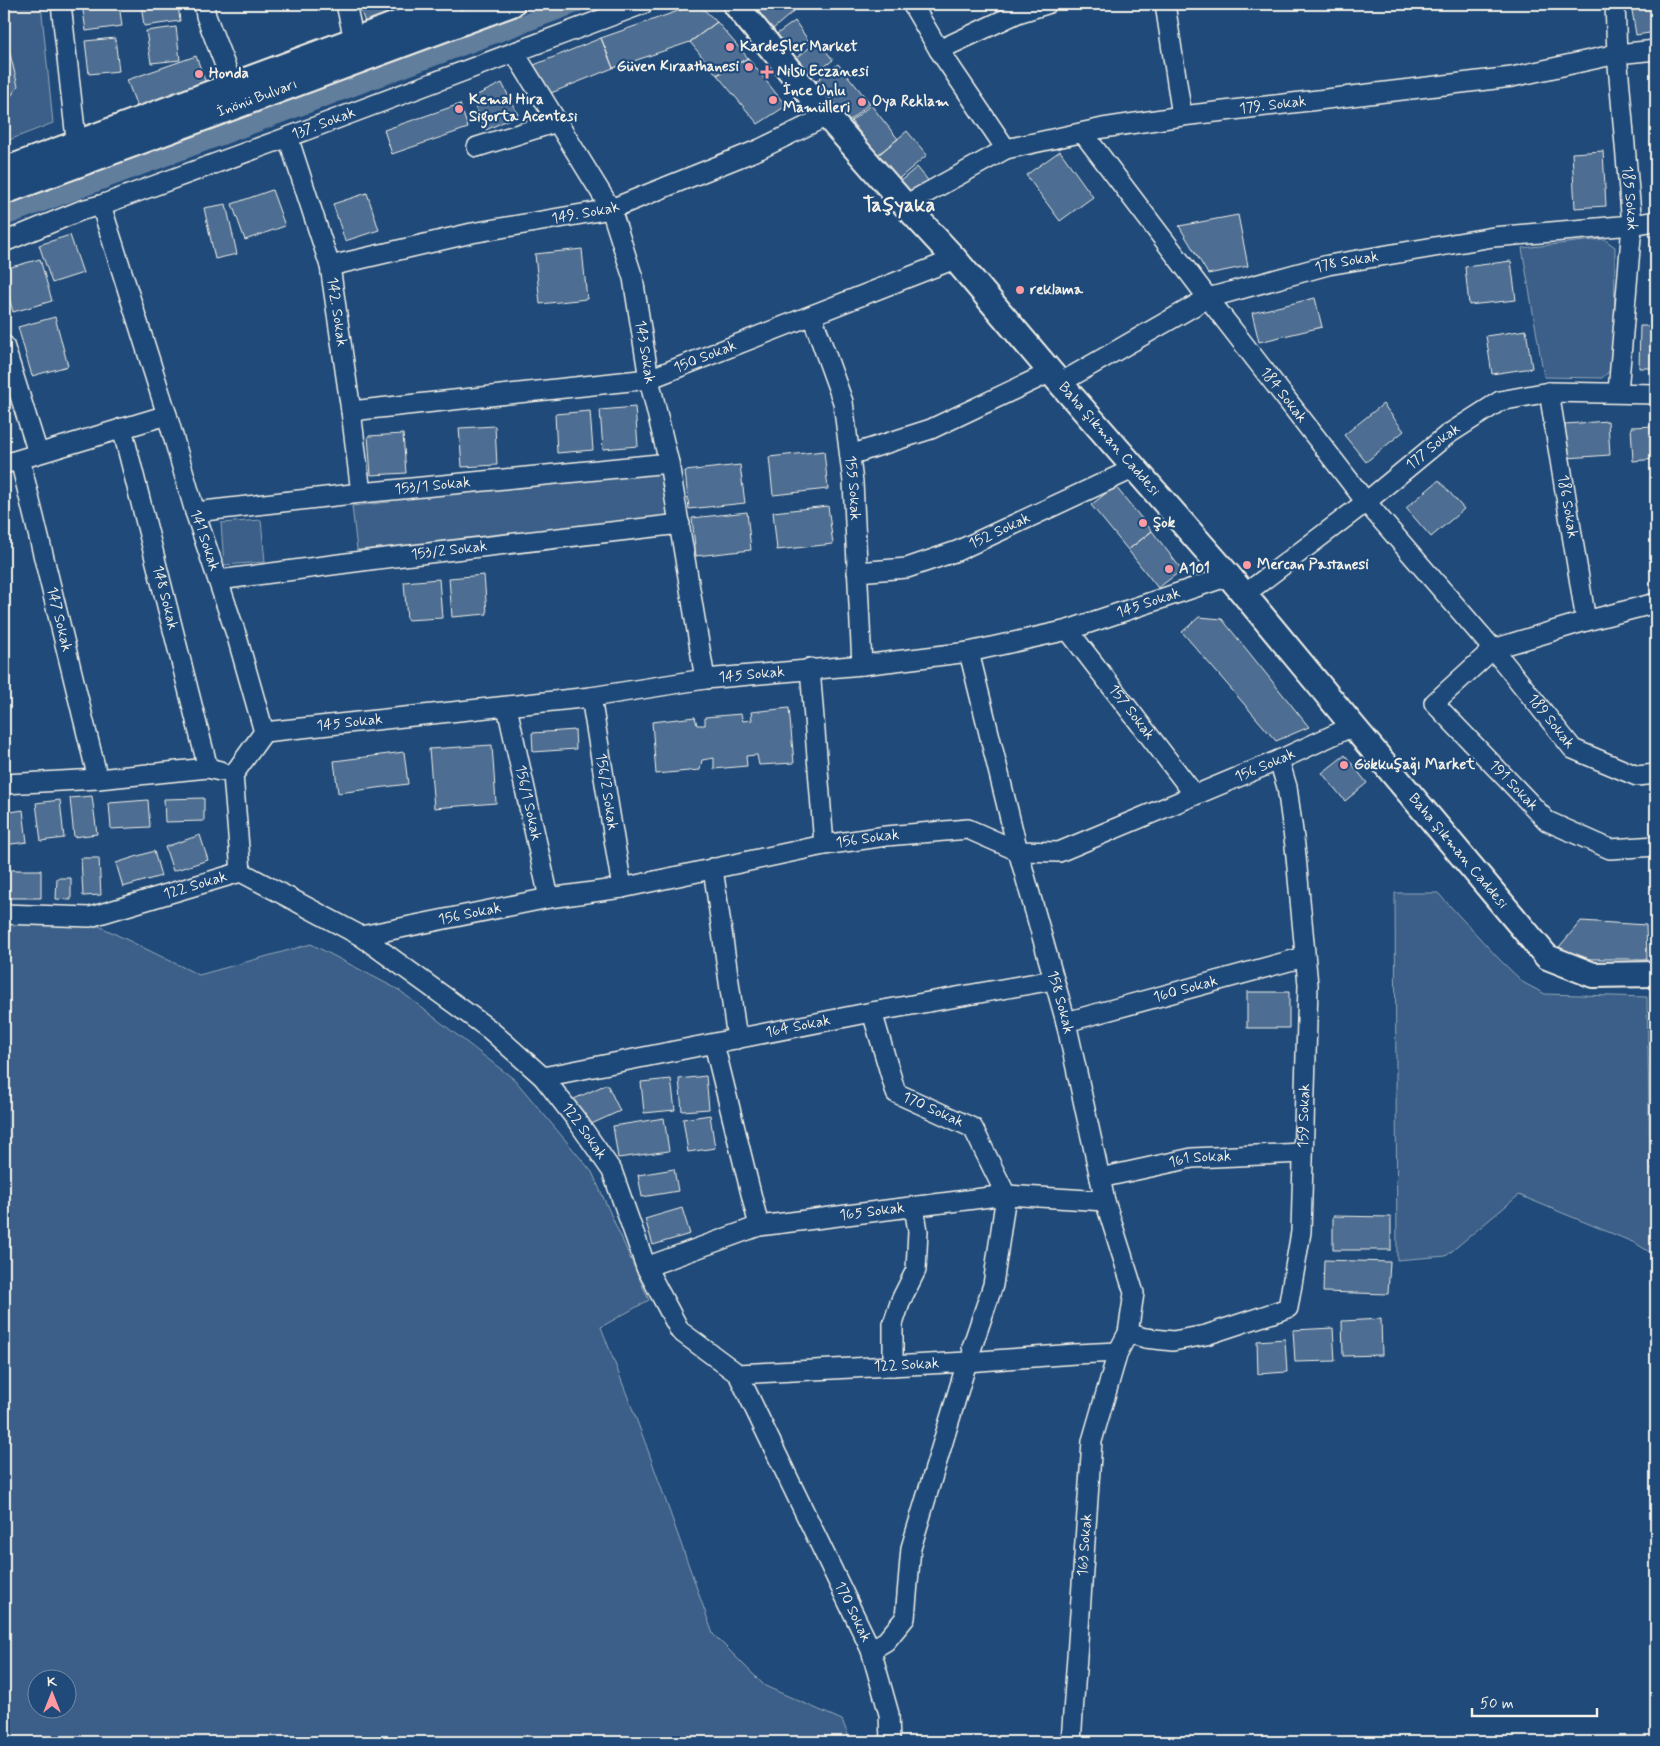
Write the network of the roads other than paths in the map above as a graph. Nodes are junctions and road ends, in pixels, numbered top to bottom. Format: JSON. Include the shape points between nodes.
{"nodes":[{"id":1,"x":61,"y":4,"type":"edge"},
{"id":2,"x":204,"y":4,"type":"edge"},
{"id":3,"x":346,"y":4,"type":"edge"},
{"id":4,"x":450,"y":4,"type":"edge"},
{"id":5,"x":512,"y":4,"type":"edge"},
{"id":6,"x":643,"y":4,"type":"edge"},
{"id":7,"x":912,"y":4,"type":"edge"},
{"id":8,"x":1047,"y":4,"type":"edge"},
{"id":9,"x":1165,"y":4,"type":"edge"},
{"id":10,"x":1615,"y":4,"type":"edge"},
{"id":11,"x":742,"y":9,"type":"edge"},
{"id":12,"x":354,"y":40,"type":"junction"},
{"id":13,"x":939,"y":50,"type":"junction"},
{"id":14,"x":1656,"y":50,"type":"edge"},
{"id":15,"x":514,"y":52,"type":"junction"},
{"id":16,"x":1617,"y":54,"type":"junction"},
{"id":17,"x":233,"y":86,"type":"junction"},
{"id":18,"x":827,"y":116,"type":"junction"},
{"id":19,"x":1182,"y":116,"type":"junction"},
{"id":20,"x":557,"y":122,"type":"junction"},
{"id":21,"x":1083,"y":133,"type":"junction"},
{"id":22,"x":288,"y":137,"type":"junction"},
{"id":23,"x":477,"y":147,"type":"dead end"},
{"id":24,"x":1006,"y":150,"type":"junction"},
{"id":25,"x":80,"y":153,"type":"junction"},
{"id":26,"x":4,"y":170,"type":"edge"},
{"id":27,"x":4,"y":192,"type":"edge"},
{"id":28,"x":101,"y":205,"type":"junction"},
{"id":29,"x":905,"y":206,"type":"junction"},
{"id":30,"x":611,"y":209,"type":"junction"},
{"id":31,"x":1656,"y":221,"type":"edge"},
{"id":32,"x":1632,"y":225,"type":"junction"},
{"id":33,"x":4,"y":242,"type":"edge"},
{"id":34,"x":955,"y":260,"type":"junction"},
{"id":35,"x":330,"y":266,"type":"junction"},
{"id":36,"x":1208,"y":298,"type":"junction"},
{"id":37,"x":812,"y":316,"type":"junction"},
{"id":38,"x":4,"y":344,"type":"edge"},
{"id":39,"x":1055,"y":377,"type":"junction"},
{"id":40,"x":649,"y":379,"type":"junction"},
{"id":41,"x":1549,"y":392,"type":"junction"},
{"id":42,"x":1618,"y":392,"type":"junction"},
{"id":43,"x":1656,"y":394,"type":"edge"},
{"id":44,"x":351,"y":411,"type":"junction"},
{"id":45,"x":167,"y":415,"type":"junction"},
{"id":46,"x":122,"y":428,"type":"junction"},
{"id":47,"x":850,"y":455,"type":"junction"},
{"id":48,"x":21,"y":459,"type":"edge"},
{"id":49,"x":669,"y":463,"type":"junction"},
{"id":50,"x":1135,"y":468,"type":"junction"},
{"id":51,"x":361,"y":493,"type":"junction"},
{"id":52,"x":1366,"y":502,"type":"junction"},
{"id":53,"x":195,"y":512,"type":"junction"},
{"id":54,"x":680,"y":524,"type":"junction"},
{"id":55,"x":857,"y":572,"type":"junction"},
{"id":56,"x":1230,"y":576,"type":"junction"},
{"id":57,"x":219,"y":580,"type":"junction"},
{"id":58,"x":1245,"y":594,"type":"junction"},
{"id":59,"x":1656,"y":603,"type":"edge"},
{"id":60,"x":1586,"y":621,"type":"junction"},
{"id":61,"x":1068,"y":630,"type":"junction"},
{"id":62,"x":1493,"y":650,"type":"junction"},
{"id":63,"x":968,"y":652,"type":"junction"},
{"id":64,"x":862,"y":665,"type":"junction"},
{"id":65,"x":810,"y":668,"type":"junction"},
{"id":66,"x":705,"y":679,"type":"junction"},
{"id":67,"x":591,"y":697,"type":"junction"},
{"id":68,"x":507,"y":707,"type":"junction"},
{"id":69,"x":1353,"y":726,"type":"junction"},
{"id":70,"x":264,"y":732,"type":"junction"},
{"id":71,"x":1279,"y":760,"type":"junction"},
{"id":72,"x":208,"y":768,"type":"junction"},
{"id":73,"x":233,"y":774,"type":"junction"},
{"id":74,"x":1656,"y":774,"type":"edge"},
{"id":75,"x":98,"y":779,"type":"junction"},
{"id":76,"x":4,"y":784,"type":"edge"},
{"id":77,"x":1194,"y":794,"type":"junction"},
{"id":78,"x":824,"y":845,"type":"junction"},
{"id":79,"x":1656,"y":846,"type":"edge"},
{"id":80,"x":1018,"y":851,"type":"junction"},
{"id":81,"x":713,"y":868,"type":"junction"},
{"id":82,"x":241,"y":872,"type":"junction"},
{"id":83,"x":622,"y":888,"type":"junction"},
{"id":84,"x":549,"y":898,"type":"junction"},
{"id":85,"x":4,"y":914,"type":"edge"},
{"id":86,"x":361,"y":936,"type":"junction"},
{"id":87,"x":1304,"y":957,"type":"junction"},
{"id":88,"x":1656,"y":974,"type":"edge"},
{"id":89,"x":1053,"y":980,"type":"junction"},
{"id":90,"x":872,"y":1012,"type":"junction"},
{"id":91,"x":1066,"y":1022,"type":"junction"},
{"id":92,"x":737,"y":1039,"type":"junction"},
{"id":93,"x":714,"y":1044,"type":"junction"},
{"id":94,"x":543,"y":1077,"type":"junction"},
{"id":95,"x":1303,"y":1153,"type":"junction"},
{"id":96,"x":1100,"y":1178,"type":"junction"},
{"id":97,"x":1006,"y":1195,"type":"junction"},
{"id":98,"x":1105,"y":1201,"type":"junction"},
{"id":99,"x":914,"y":1207,"type":"junction"},
{"id":100,"x":759,"y":1226,"type":"junction"},
{"id":101,"x":646,"y":1267,"type":"junction"},
{"id":102,"x":1128,"y":1333,"type":"junction"},
{"id":103,"x":1118,"y":1352,"type":"junction"},
{"id":104,"x":970,"y":1355,"type":"junction"},
{"id":105,"x":893,"y":1366,"type":"junction"},
{"id":106,"x":738,"y":1374,"type":"junction"},
{"id":107,"x":871,"y":1650,"type":"junction"},
{"id":108,"x":890,"y":1742,"type":"edge"},
{"id":109,"x":1072,"y":1742,"type":"edge"}],
"edges":[{"from":1,"to":25,"type":"street"},
{"from":2,"to":17,"type":"street"},
{"from":3,"to":12,"type":"street"},
{"from":4,"to":12,"type":"main road","name":"İnönü Bulvarı"},
{"from":5,"to":25,"type":"main road","name":"İnönü Bulvarı"},
{"from":6,"to":15,"type":"street","name":"137. Sokak"},
{"from":7,"to":13,"type":"street"},
{"from":8,"to":13,"type":"street","via":[[1018,13]]},
{"from":9,"to":19,"type":"street"},
{"from":10,"to":16,"type":"street","name":"185 Sokak"},
{"from":11,"to":18,"type":"main road","name":"Baha Şıkman Caddesi"},
{"from":12,"to":17,"type":"main road","name":"İnönü Bulvarı"},
{"from":13,"to":24,"type":"street"},
{"from":14,"to":16,"type":"street","name":"179. Sokak"},
{"from":15,"to":20,"type":"street","name":"143 Sokak"},
{"from":15,"to":22,"type":"street","name":"137. Sokak"},
{"from":16,"to":19,"type":"street","name":"179. Sokak","via":[[1512,77]]},
{"from":16,"to":32,"type":"street","name":"185 Sokak"},
{"from":17,"to":25,"type":"main road","name":"İnönü Bulvarı"},
{"from":18,"to":29,"type":"main road","name":"Baha Şıkman Caddesi"},
{"from":18,"to":30,"type":"street","name":"149. Sokak","via":[[760,149]]},
{"from":19,"to":21,"type":"street","name":"179. Sokak"},
{"from":20,"to":23,"type":"street"},
{"from":20,"to":30,"type":"street","name":"143 Sokak"},
{"from":21,"to":24,"type":"street","name":"179. Sokak"},
{"from":21,"to":36,"type":"street","name":"184 Sokak"},
{"from":22,"to":28,"type":"street","name":"137. Sokak"},
{"from":22,"to":35,"type":"street","name":"142. Sokak"},
{"from":24,"to":29,"type":"street","name":"179. Sokak"},
{"from":25,"to":26,"type":"main road","name":"İnönü Bulvarı"},
{"from":25,"to":27,"type":"main road","name":"İnönü Bulvarı"},
{"from":28,"to":33,"type":"street","name":"137. Sokak"},
{"from":28,"to":45,"type":"street","name":"141 Sokak"},
{"from":29,"to":34,"type":"main road","name":"Baha Şıkman Caddesi"},
{"from":30,"to":35,"type":"street","name":"149. Sokak","via":[[472,233]]},
{"from":30,"to":40,"type":"street","name":"143 Sokak","via":[[633,278]]},
{"from":31,"to":32,"type":"street","name":"178 Sokak"},
{"from":32,"to":36,"type":"street","name":"178 Sokak","via":[[1493,237],[1338,264]]},
{"from":32,"to":42,"type":"street","name":"185 Sokak"},
{"from":34,"to":37,"type":"street","name":"150 Sokak"},
{"from":34,"to":39,"type":"main road","name":"Baha Şıkman Caddesi"},
{"from":35,"to":44,"type":"street","name":"142. Sokak"},
{"from":36,"to":39,"type":"street","name":"178 Sokak"},
{"from":36,"to":52,"type":"street","name":"184 Sokak"},
{"from":37,"to":40,"type":"street","name":"150 Sokak"},
{"from":37,"to":47,"type":"street","name":"155 Sokak","via":[[843,402]]},
{"from":38,"to":48,"type":"street","name":"147 Sokak"},
{"from":39,"to":47,"type":"street","name":"178 Sokak","via":[[931,429]]},
{"from":39,"to":50,"type":"main road","name":"Baha Şıkman Caddesi"},
{"from":40,"to":44,"type":"street","name":"150 Sokak"},
{"from":40,"to":49,"type":"street","name":"143 Sokak"},
{"from":41,"to":42,"type":"street","name":"177 Sokak"},
{"from":41,"to":52,"type":"street","name":"177 Sokak","via":[[1500,401],[1447,435]]},
{"from":41,"to":60,"type":"street","name":"186 Sokak"},
{"from":42,"to":43,"type":"street","name":"177 Sokak"},
{"from":44,"to":51,"type":"street","name":"142. Sokak"},
{"from":45,"to":46,"type":"street"},
{"from":45,"to":53,"type":"street","name":"141 Sokak"},
{"from":46,"to":48,"type":"street"},
{"from":46,"to":72,"type":"street","name":"148 Sokak"},
{"from":47,"to":55,"type":"street","name":"155 Sokak"},
{"from":48,"to":75,"type":"street","name":"147 Sokak"},
{"from":49,"to":51,"type":"street","name":"153/1 Sokak"},
{"from":49,"to":54,"type":"street","name":"143 Sokak"},
{"from":50,"to":55,"type":"street","name":"152 Sokak","via":[[957,551],[907,568]]},
{"from":50,"to":56,"type":"main road","name":"Baha Şıkman Caddesi"},
{"from":51,"to":53,"type":"street","name":"153/1 Sokak"},
{"from":52,"to":58,"type":"street","name":"177 Sokak"},
{"from":52,"to":62,"type":"street","name":"184 Sokak"},
{"from":53,"to":57,"type":"street","name":"141 Sokak"},
{"from":54,"to":57,"type":"street","name":"153/2 Sokak"},
{"from":54,"to":66,"type":"street","name":"143 Sokak"},
{"from":55,"to":64,"type":"street","name":"155 Sokak"},
{"from":56,"to":58,"type":"main road","name":"Baha Şıkman Caddesi"},
{"from":56,"to":61,"type":"street","name":"145 Sokak"},
{"from":57,"to":70,"type":"street","name":"141 Sokak"},
{"from":58,"to":69,"type":"main road","name":"Baha Şıkman Caddesi"},
{"from":59,"to":60,"type":"street"},
{"from":60,"to":62,"type":"street"},
{"from":61,"to":63,"type":"street","name":"145 Sokak"},
{"from":61,"to":77,"type":"street","name":"157 Sokak"},
{"from":62,"to":74,"type":"street","name":"189 Sokak","via":[[1573,749],[1638,776]]},
{"from":62,"to":79,"type":"street","name":"191 Sokak","via":[[1434,703],[1547,821],[1610,849]]},
{"from":63,"to":64,"type":"street","name":"145 Sokak"},
{"from":63,"to":80,"type":"street","name":"158 Sokak"},
{"from":64,"to":65,"type":"street","name":"145 Sokak"},
{"from":65,"to":66,"type":"street","name":"145 Sokak"},
{"from":65,"to":78,"type":"street"},
{"from":66,"to":67,"type":"street","name":"145 Sokak"},
{"from":67,"to":68,"type":"street","name":"145 Sokak"},
{"from":67,"to":83,"type":"street","name":"156/2 Sokak"},
{"from":68,"to":70,"type":"street","name":"145 Sokak"},
{"from":68,"to":84,"type":"street","name":"156/1 Sokak"},
{"from":69,"to":71,"type":"street","name":"156 Sokak"},
{"from":69,"to":88,"type":"main road","name":"Baha Şıkman Caddesi","via":[[1547,957],[1592,975]]},
{"from":70,"to":73,"type":"street"},
{"from":71,"to":77,"type":"street","name":"156 Sokak"},
{"from":71,"to":87,"type":"street","name":"159 Sokak","via":[[1287,787],[1295,846]]},
{"from":72,"to":73,"type":"street"},
{"from":72,"to":75,"type":"street"},
{"from":73,"to":82,"type":"street"},
{"from":75,"to":76,"type":"street"},
{"from":77,"to":80,"type":"street","name":"156 Sokak","via":[[1060,852]]},
{"from":78,"to":80,"type":"street","name":"156 Sokak","via":[[968,829]]},
{"from":78,"to":81,"type":"street","name":"156 Sokak"},
{"from":80,"to":89,"type":"street","name":"158 Sokak"},
{"from":81,"to":83,"type":"street","name":"156 Sokak"},
{"from":81,"to":92,"type":"street"},
{"from":82,"to":85,"type":"street","name":"122 Sokak","via":[[90,917]]},
{"from":82,"to":86,"type":"street","name":"122 Sokak"},
{"from":83,"to":84,"type":"street","name":"156 Sokak"},
{"from":84,"to":86,"type":"street","name":"156 Sokak"},
{"from":86,"to":94,"type":"street","name":"122 Sokak","via":[[489,1029]]},
{"from":87,"to":91,"type":"street","name":"160 Sokak"},
{"from":87,"to":95,"type":"street","name":"159 Sokak","via":[[1308,985]]},
{"from":89,"to":90,"type":"street","name":"164 Sokak"},
{"from":89,"to":91,"type":"street","name":"158 Sokak"},
{"from":90,"to":92,"type":"street","name":"164 Sokak"},
{"from":90,"to":97,"type":"street","name":"170 Sokak","via":[[896,1093],[974,1128]]},
{"from":91,"to":96,"type":"street","name":"158 Sokak"},
{"from":92,"to":93,"type":"street","name":"164 Sokak"},
{"from":93,"to":94,"type":"street","name":"164 Sokak"},
{"from":93,"to":100,"type":"street"},
{"from":94,"to":101,"type":"street","name":"122 Sokak","via":[[612,1172]]},
{"from":95,"to":96,"type":"street","name":"161 Sokak","via":[[1192,1158]]},
{"from":95,"to":102,"type":"street","name":"159 Sokak","via":[[1301,1232],[1288,1308],[1206,1335],[1173,1341]]},
{"from":96,"to":98,"type":"street","name":"158 Sokak"},
{"from":97,"to":98,"type":"street","name":"165 Sokak"},
{"from":97,"to":99,"type":"street","name":"165 Sokak"},
{"from":97,"to":104,"type":"street","name":"170 Sokak","via":[[994,1285]]},
{"from":98,"to":102,"type":"street","name":"158 Sokak","via":[[1134,1294]]},
{"from":99,"to":100,"type":"street","name":"165 Sokak"},
{"from":99,"to":105,"type":"street","via":[[918,1230],[916,1270],[900,1300],[893,1324]]},
{"from":100,"to":101,"type":"street","name":"165 Sokak"},
{"from":101,"to":106,"type":"street","name":"122 Sokak","via":[[680,1331]]},
{"from":102,"to":103,"type":"street","name":"158 Sokak"},
{"from":103,"to":104,"type":"street","name":"122 Sokak"},
{"from":103,"to":109,"type":"street","name":"163 Sokak","via":[[1092,1441]]},
{"from":104,"to":105,"type":"street","name":"122 Sokak"},
{"from":104,"to":107,"type":"street","name":"170 Sokak","via":[[911,1548],[905,1618],[886,1641]]},
{"from":105,"to":106,"type":"street","name":"122 Sokak"},
{"from":106,"to":107,"type":"street","name":"170 Sokak"},
{"from":107,"to":108,"type":"street","via":[[889,1714]]}]}
